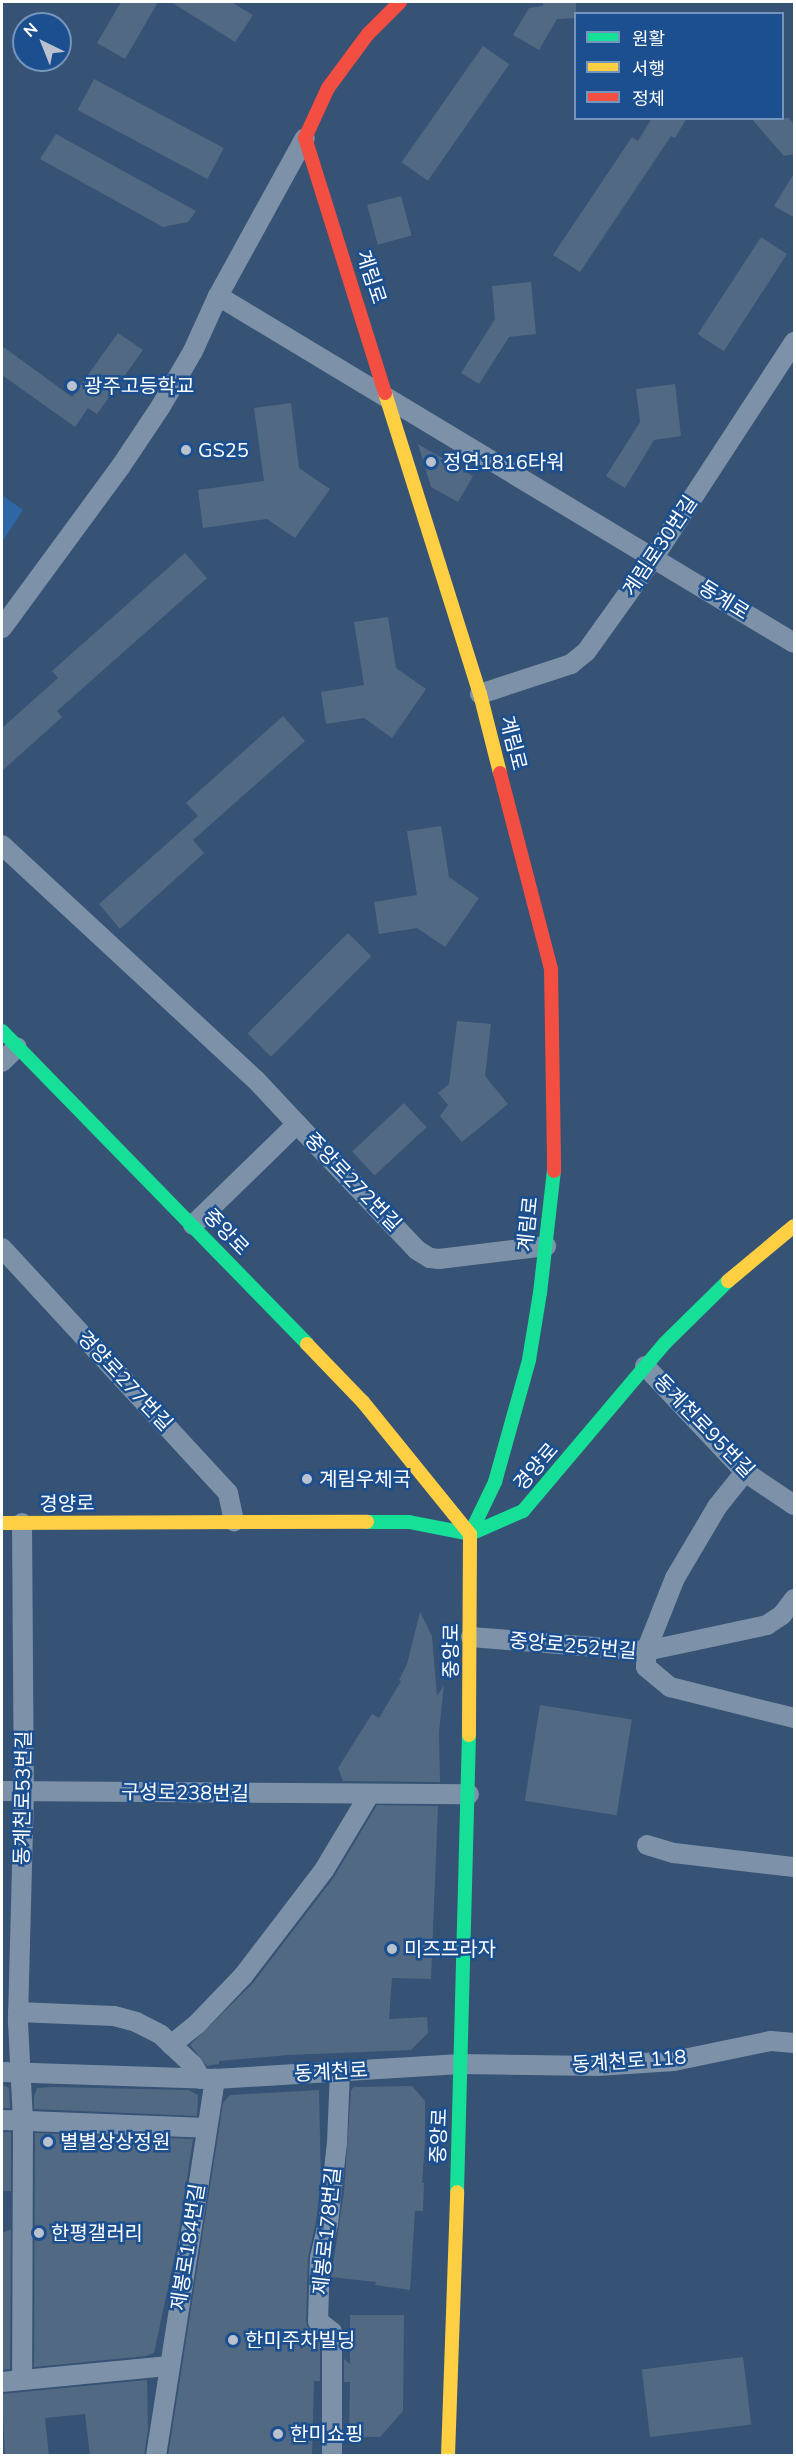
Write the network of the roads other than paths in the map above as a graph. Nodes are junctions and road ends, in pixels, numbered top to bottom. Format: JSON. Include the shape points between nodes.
{"nodes":[{"id":1,"x":400,"y":2,"type":"edge"},
{"id":2,"x":305,"y":138,"type":"junction"},
{"id":3,"x":218,"y":296,"type":"junction"},
{"id":4,"x":795,"y":342,"type":"edge"},
{"id":5,"x":389,"y":399,"type":"junction"},
{"id":6,"x":654,"y":557,"type":"junction"},
{"id":7,"x":2,"y":628,"type":"edge"},
{"id":8,"x":795,"y":643,"type":"edge"},
{"id":9,"x":480,"y":694,"type":"junction"},
{"id":10,"x":2,"y":845,"type":"edge"},
{"id":11,"x":2,"y":1030,"type":"edge"},
{"id":12,"x":17,"y":1047,"type":"junction"},
{"id":13,"x":2,"y":1062,"type":"edge"},
{"id":14,"x":297,"y":1124,"type":"junction"},
{"id":15,"x":193,"y":1225,"type":"junction"},
{"id":16,"x":795,"y":1226,"type":"edge"},
{"id":17,"x":546,"y":1246,"type":"junction"},
{"id":18,"x":2,"y":1248,"type":"edge"},
{"id":19,"x":645,"y":1366,"type":"junction"},
{"id":20,"x":745,"y":1472,"type":"junction"},
{"id":21,"x":795,"y":1505,"type":"edge"},
{"id":22,"x":234,"y":1521,"type":"junction"},
{"id":23,"x":2,"y":1523,"type":"edge"},
{"id":24,"x":22,"y":1524,"type":"junction"},
{"id":25,"x":470,"y":1534,"type":"junction"},
{"id":26,"x":795,"y":1599,"type":"edge"},
{"id":27,"x":471,"y":1637,"type":"junction"},
{"id":28,"x":646,"y":1651,"type":"junction"},
{"id":29,"x":795,"y":1718,"type":"edge"},
{"id":30,"x":24,"y":1790,"type":"junction"},
{"id":31,"x":2,"y":1791,"type":"edge"},
{"id":32,"x":469,"y":1794,"type":"junction"},
{"id":33,"x":369,"y":1795,"type":"junction"},
{"id":34,"x":647,"y":1845,"type":"dead end"},
{"id":35,"x":795,"y":1868,"type":"edge"},
{"id":36,"x":18,"y":2012,"type":"junction"},
{"id":37,"x":795,"y":2043,"type":"edge"},
{"id":38,"x":171,"y":2045,"type":"junction"},
{"id":39,"x":461,"y":2064,"type":"junction"},
{"id":40,"x":2,"y":2072,"type":"edge"},
{"id":41,"x":23,"y":2072,"type":"junction"},
{"id":42,"x":340,"y":2072,"type":"junction"},
{"id":43,"x":208,"y":2079,"type":"junction"},
{"id":44,"x":2,"y":2120,"type":"edge"},
{"id":45,"x":23,"y":2120,"type":"junction"},
{"id":46,"x":207,"y":2128,"type":"junction"},
{"id":47,"x":169,"y":2366,"type":"junction"},
{"id":48,"x":22,"y":2380,"type":"junction"},
{"id":49,"x":2,"y":2382,"type":"edge"},
{"id":50,"x":156,"y":2456,"type":"edge"},
{"id":51,"x":332,"y":2456,"type":"edge"},
{"id":52,"x":448,"y":2456,"type":"edge"}],
"edges":[{"from":1,"to":2,"type":"street","via":[[368,34],[328,88]]},
{"from":2,"to":3,"type":"street"},
{"from":2,"to":5,"type":"street","name":"계림로"},
{"from":3,"to":5,"type":"street","name":"동계로"},
{"from":3,"to":7,"type":"street","via":[[193,351],[154,416]]},
{"from":4,"to":6,"type":"street","name":"계림로30번길"},
{"from":5,"to":6,"type":"street","name":"동계로"},
{"from":5,"to":9,"type":"street","name":"계림로"},
{"from":6,"to":8,"type":"street","name":"동계로"},
{"from":6,"to":9,"type":"street","name":"계림로30번길","via":[[580,657],[571,664]]},
{"from":9,"to":17,"type":"street","name":"계림로","via":[[551,969],[555,1158]]},
{"from":10,"to":14,"type":"street","via":[[256,1080]]},
{"from":11,"to":12,"type":"street","name":"중앙로"},
{"from":12,"to":13,"type":"street"},
{"from":12,"to":15,"type":"street","name":"중앙로"},
{"from":14,"to":15,"type":"street","name":"중앙로272번길"},
{"from":14,"to":17,"type":"street","name":"중앙로272번길","via":[[417,1250],[430,1258]]},
{"from":15,"to":25,"type":"street","name":"중앙로","via":[[363,1402]]},
{"from":16,"to":19,"type":"street","name":"경양로","via":[[737,1272]]},
{"from":17,"to":25,"type":"street","name":"계림로","via":[[524,1379],[495,1482]]},
{"from":18,"to":22,"type":"street","name":"경양로277번길","via":[[228,1493]]},
{"from":19,"to":20,"type":"street","name":"동계천로95번길"},
{"from":19,"to":25,"type":"street","name":"경양로","via":[[523,1511]]},
{"from":20,"to":21,"type":"street","name":"동계천로95번길"},
{"from":20,"to":28,"type":"street","via":[[697,1538],[675,1578]]},
{"from":22,"to":24,"type":"street","name":"경양로"},
{"from":22,"to":25,"type":"street","name":"경양로","via":[[409,1522]]},
{"from":23,"to":24,"type":"street","name":"경양로"},
{"from":24,"to":30,"type":"street","name":"동계천로53번길"},
{"from":25,"to":27,"type":"street","name":"중앙로"},
{"from":26,"to":28,"type":"street","via":[[767,1625]]},
{"from":27,"to":28,"type":"street","name":"중앙로252번길"},
{"from":27,"to":32,"type":"street","name":"중앙로"},
{"from":28,"to":29,"type":"street","name":"중앙로252번길","via":[[646,1666],[670,1687]]},
{"from":30,"to":31,"type":"street","name":"구성로238번길"},
{"from":30,"to":33,"type":"street","name":"구성로238번길"},
{"from":30,"to":36,"type":"street","name":"동계천로53번길"},
{"from":32,"to":33,"type":"street","name":"구성로238번길"},
{"from":32,"to":39,"type":"street","name":"중앙로"},
{"from":33,"to":38,"type":"street","via":[[324,1870],[243,1976]]},
{"from":34,"to":35,"type":"street","via":[[674,1853]]},
{"from":36,"to":38,"type":"street","via":[[114,2016],[136,2022]]},
{"from":36,"to":41,"type":"street","name":"동계천로53번길"},
{"from":37,"to":39,"type":"street","name":"동계천로 118","via":[[771,2041],[674,2061],[598,2066]]},
{"from":38,"to":43,"type":"street"},
{"from":39,"to":42,"type":"street","name":"동계천로"},
{"from":39,"to":52,"type":"street","name":"중앙로"},
{"from":40,"to":41,"type":"street","name":"동계천로"},
{"from":41,"to":43,"type":"street","name":"동계천로"},
{"from":41,"to":45,"type":"street","name":"동계천로53번길"},
{"from":42,"to":43,"type":"street","name":"동계천로"},
{"from":42,"to":51,"type":"street","name":"제봉로178번길","via":[[337,2143],[320,2258],[318,2321],[332,2332]]},
{"from":43,"to":46,"type":"street","name":"제봉로184번길"},
{"from":44,"to":45,"type":"street"},
{"from":45,"to":46,"type":"street"},
{"from":45,"to":48,"type":"street","name":"동계천로53번길"},
{"from":46,"to":47,"type":"street","name":"제봉로184번길"},
{"from":47,"to":48,"type":"street"},
{"from":47,"to":50,"type":"street","name":"제봉로184번길"},
{"from":48,"to":49,"type":"street"}]}
